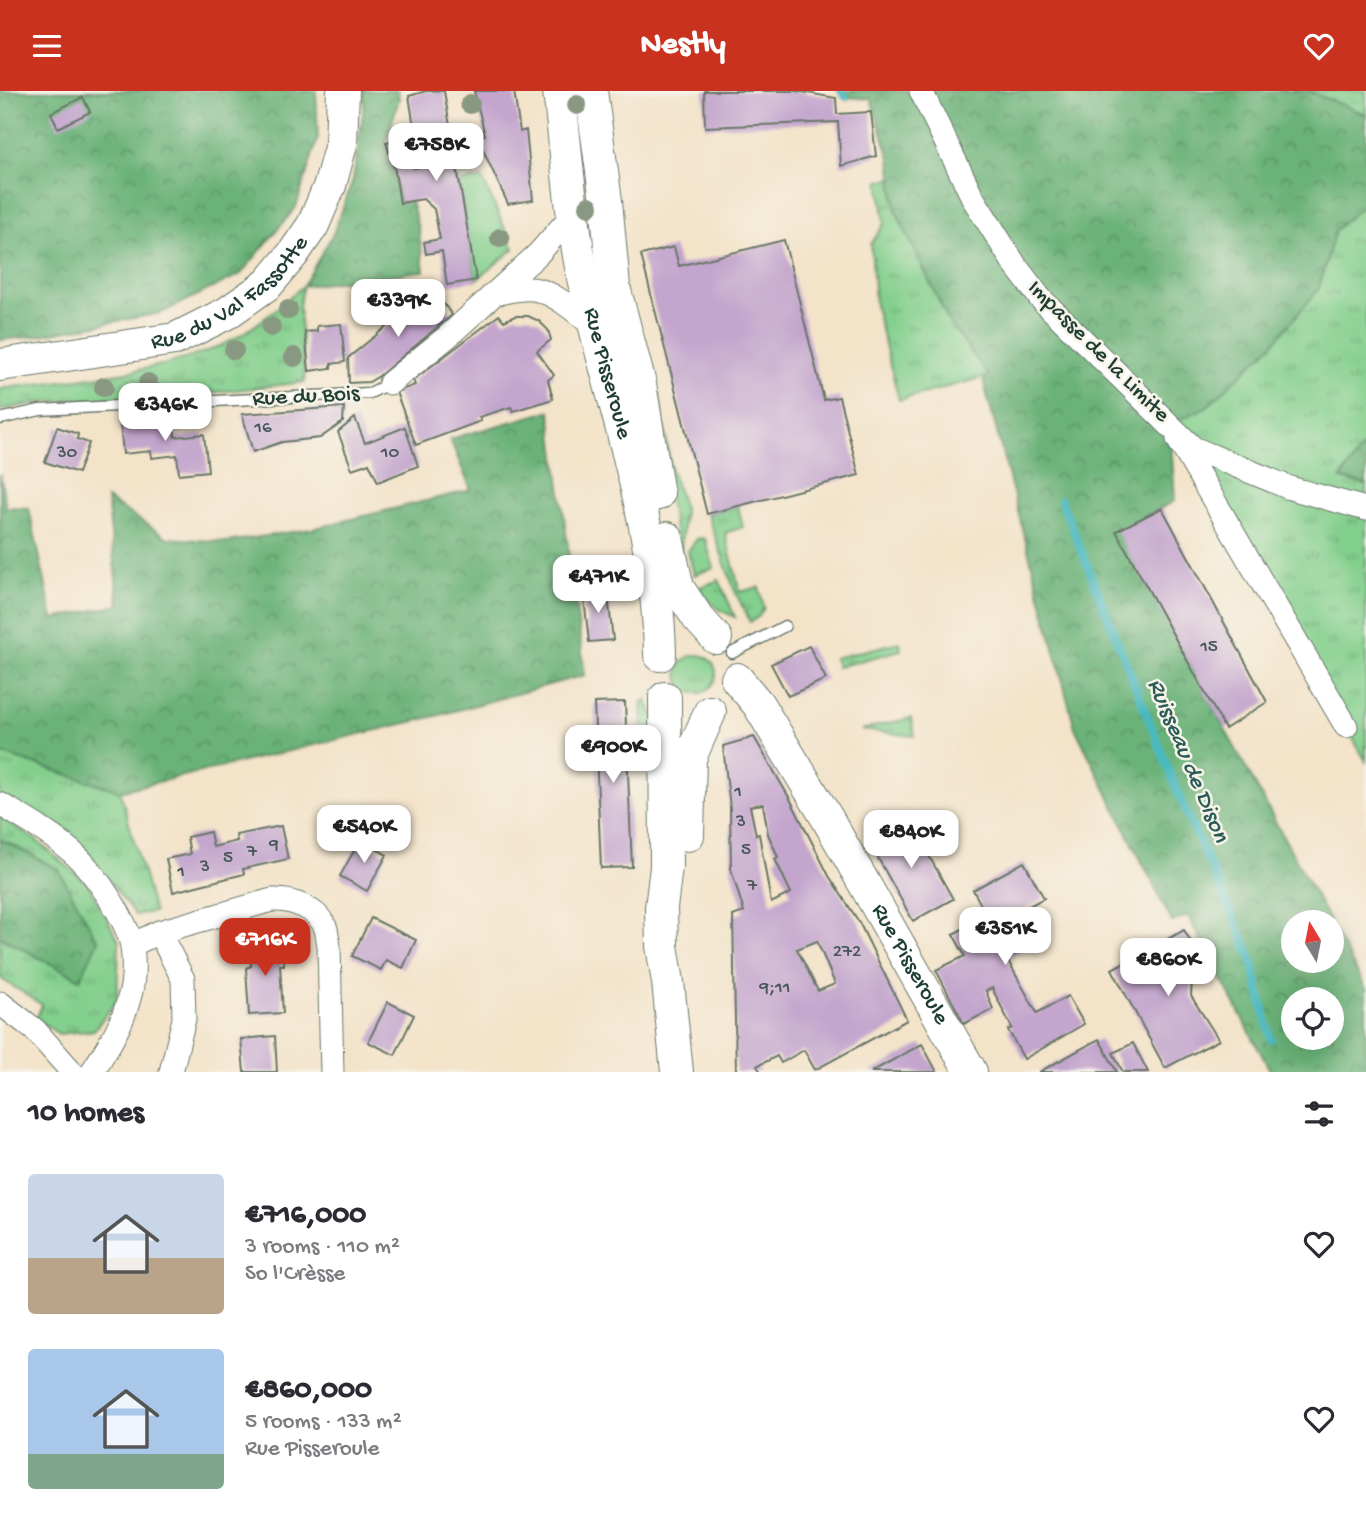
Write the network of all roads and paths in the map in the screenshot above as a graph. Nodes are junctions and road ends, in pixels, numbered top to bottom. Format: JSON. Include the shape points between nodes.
{"nodes":[{"id":1,"x":343,"y":91,"type":"edge"},
{"id":2,"x":559,"y":91,"type":"edge"},
{"id":3,"x":591,"y":91,"type":"edge"},
{"id":4,"x":921,"y":91,"type":"edge"},
{"id":5,"x":574,"y":213,"type":"junction"},
{"id":6,"x":493,"y":294,"type":"junction"},
{"id":7,"x":595,"y":327,"type":"junction"},
{"id":8,"x":0,"y":365,"type":"edge"},
{"id":9,"x":390,"y":383,"type":"joint"},
{"id":10,"x":0,"y":419,"type":"edge"},
{"id":11,"x":1170,"y":424,"type":"junction"},
{"id":12,"x":1366,"y":509,"type":"edge"},
{"id":13,"x":785,"y":626,"type":"dead end"},
{"id":14,"x":660,"y":655,"type":"junction"},
{"id":15,"x":728,"y":657,"type":"junction"},
{"id":16,"x":665,"y":698,"type":"junction"},
{"id":17,"x":710,"y":712,"type":"junction"},
{"id":18,"x":1346,"y":726,"type":"dead end"},
{"id":19,"x":0,"y":804,"type":"edge"},
{"id":20,"x":159,"y":932,"type":"junction"},
{"id":21,"x":132,"y":945,"type":"junction"},
{"id":22,"x":668,"y":982,"type":"junction"},
{"id":23,"x":0,"y":1003,"type":"edge"},
{"id":24,"x":72,"y":1072,"type":"edge"},
{"id":25,"x":92,"y":1072,"type":"edge"},
{"id":26,"x":171,"y":1072,"type":"edge"},
{"id":27,"x":332,"y":1072,"type":"edge"},
{"id":28,"x":677,"y":1072,"type":"edge"},
{"id":29,"x":971,"y":1072,"type":"edge"}],
"edges":[{"from":1,"to":8,"type":"main road","name":"Rue du Val Fassotte","via":[[341,144],[330,185],[313,225],[268,284],[227,313],[175,339]]},
{"from":2,"to":5,"type":"main road","name":"Rue Pisseroule"},
{"from":3,"to":15,"type":"main road","name":"Rue Pisseroule","via":[[614,287],[640,384],[675,578],[686,601]]},
{"from":4,"to":11,"type":"street","name":"Impasse de la Limite","via":[[974,200],[1015,265],[1040,298]]},
{"from":5,"to":6,"type":"street","name":"Rue du Bois","via":[[538,254]]},
{"from":5,"to":7,"type":"main road","name":"Rue Pisseroule"},
{"from":6,"to":7,"type":"street","via":[[537,290]]},
{"from":6,"to":9,"type":"street","name":"Rue du Bois"},
{"from":7,"to":14,"type":"main road","name":"Rue Pisseroule","via":[[643,516],[660,619]]},
{"from":9,"to":10,"type":"lane","name":"Rue du Bois","via":[[370,393],[40,410]]},
{"from":11,"to":12,"type":"street","name":"Impasse de la Limite","via":[[1193,448],[1290,488]]},
{"from":11,"to":18,"type":"street"},
{"from":13,"to":15,"type":"lane"},
{"from":14,"to":15,"type":"main road","via":[[670,643],[695,633]]},
{"from":14,"to":16,"type":"main road","via":[[657,681]]},
{"from":15,"to":17,"type":"main road","via":[[733,692]]},
{"from":15,"to":29,"type":"main road","name":"Rue Pisseroule","via":[[827,818]]},
{"from":16,"to":17,"type":"main road","via":[[687,713]]},
{"from":16,"to":22,"type":"main road","via":[[666,867],[661,908]]},
{"from":17,"to":22,"type":"main road","via":[[690,758],[687,872]]},
{"from":19,"to":21,"type":"street","via":[[74,853],[117,911]]},
{"from":20,"to":21,"type":"street"},
{"from":20,"to":26,"type":"street","via":[[183,979],[184,1020]]},
{"from":20,"to":27,"type":"street","via":[[272,900],[286,899],[316,916],[325,927],[329,947]]},
{"from":21,"to":25,"type":"street","via":[[131,992],[122,1024]]},
{"from":22,"to":28,"type":"main road"},
{"from":23,"to":24,"type":"street","via":[[35,1030]]}]}
